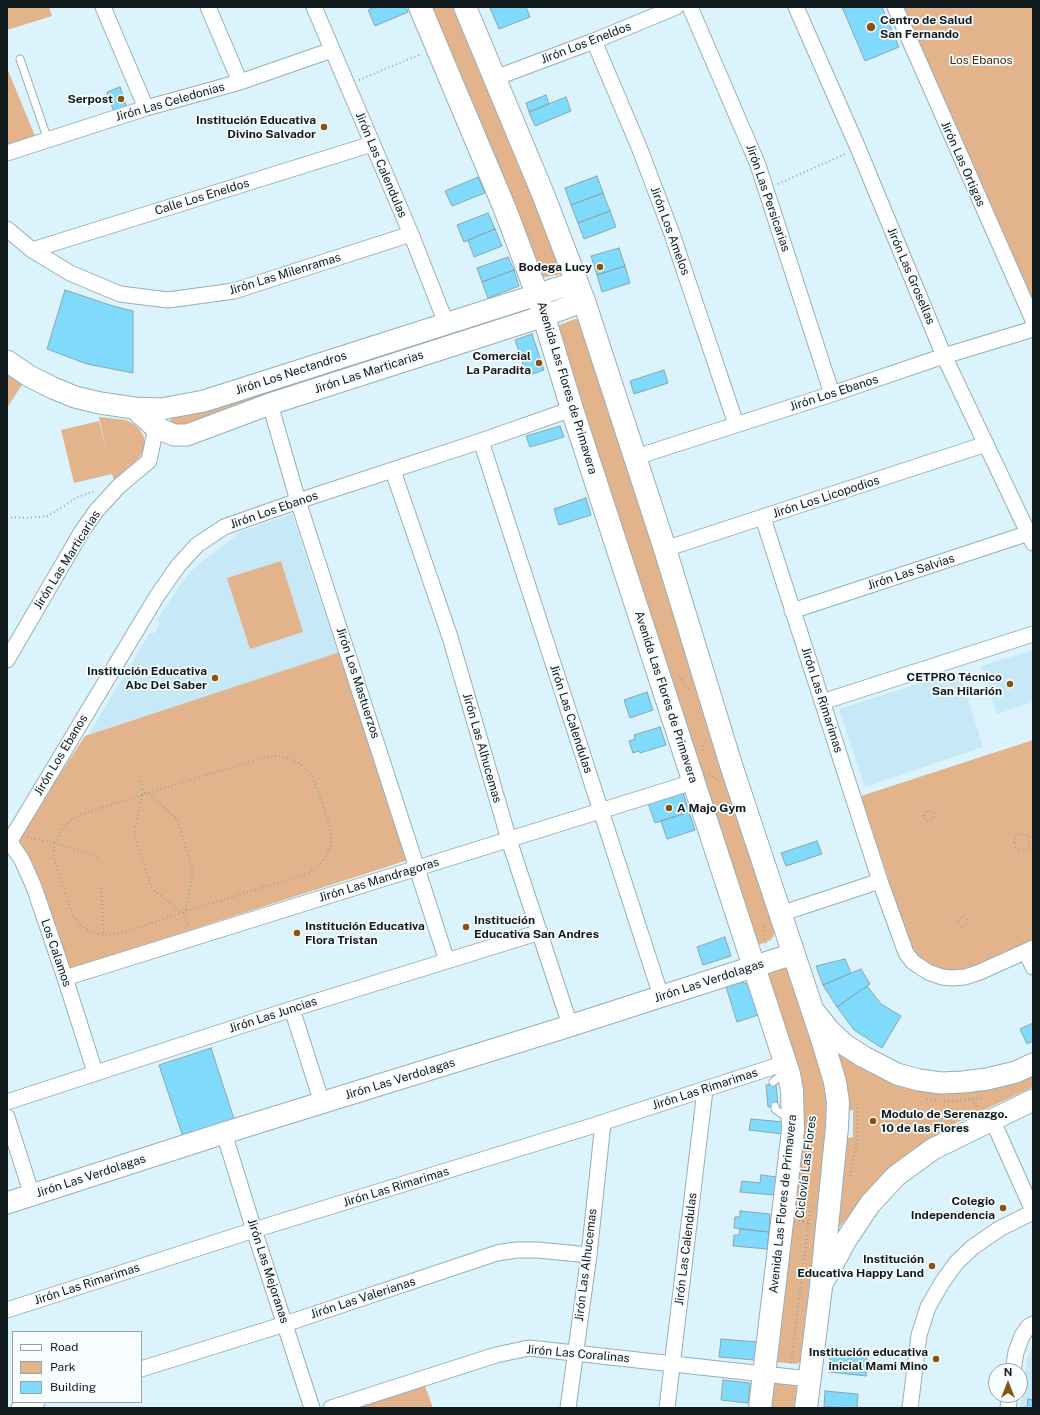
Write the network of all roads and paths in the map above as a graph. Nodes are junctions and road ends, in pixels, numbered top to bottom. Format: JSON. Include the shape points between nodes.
{"nodes":[{"id":1,"x":103,"y":7,"type":"edge"},
{"id":2,"x":208,"y":7,"type":"edge"},
{"id":3,"x":314,"y":7,"type":"edge"},
{"id":4,"x":420,"y":7,"type":"edge"},
{"id":5,"x":465,"y":7,"type":"edge"},
{"id":6,"x":676,"y":7,"type":"edge"},
{"id":7,"x":690,"y":7,"type":"edge"},
{"id":8,"x":796,"y":7,"type":"edge"},
{"id":9,"x":895,"y":7,"type":"edge"},
{"id":10,"x":594,"y":41,"type":"junction"},
{"id":11,"x":437,"y":48,"type":"junction"},
{"id":12,"x":332,"y":50,"type":"junction"},
{"id":13,"x":20,"y":59,"type":"dead end"},
{"id":14,"x":495,"y":78,"type":"junction"},
{"id":15,"x":240,"y":82,"type":"junction"},
{"id":16,"x":347,"y":85,"type":"junction"},
{"id":17,"x":146,"y":108,"type":"junction"},
{"id":18,"x":48,"y":140,"type":"junction"},
{"id":19,"x":372,"y":144,"type":"junction"},
{"id":20,"x":858,"y":148,"type":"junction"},
{"id":21,"x":7,"y":153,"type":"edge"},
{"id":22,"x":766,"y":189,"type":"junction"},
{"id":23,"x":7,"y":229,"type":"edge"},
{"id":24,"x":411,"y":234,"type":"junction"},
{"id":25,"x":32,"y":250,"type":"junction"},
{"id":26,"x":581,"y":292,"type":"junction"},
{"id":27,"x":537,"y":294,"type":"junction"},
{"id":28,"x":544,"y":316,"type":"junction"},
{"id":29,"x":1033,"y":320,"type":"edge"},
{"id":30,"x":446,"y":323,"type":"junction"},
{"id":31,"x":1033,"y":329,"type":"edge"},
{"id":32,"x":944,"y":356,"type":"junction"},
{"id":33,"x":7,"y":361,"type":"edge"},
{"id":34,"x":832,"y":394,"type":"junction"},
{"id":35,"x":270,"y":404,"type":"junction"},
{"id":36,"x":572,"y":409,"type":"junction"},
{"id":37,"x":158,"y":418,"type":"junction"},
{"id":38,"x":736,"y":424,"type":"junction"},
{"id":39,"x":481,"y":441,"type":"junction"},
{"id":40,"x":986,"y":444,"type":"junction"},
{"id":41,"x":636,"y":457,"type":"junction"},
{"id":42,"x":393,"y":471,"type":"junction"},
{"id":43,"x":96,"y":491,"type":"dead end"},
{"id":44,"x":298,"y":501,"type":"junction"},
{"id":45,"x":7,"y":517,"type":"edge"},
{"id":46,"x":762,"y":518,"type":"junction"},
{"id":47,"x":1031,"y":538,"type":"edge"},
{"id":48,"x":665,"y":549,"type":"junction"},
{"id":49,"x":792,"y":611,"type":"junction"},
{"id":50,"x":1033,"y":634,"type":"edge"},
{"id":51,"x":7,"y":660,"type":"edge"},
{"id":52,"x":822,"y":702,"type":"junction"},
{"id":53,"x":140,"y":781,"type":"dead end"},
{"id":54,"x":693,"y":782,"type":"junction"},
{"id":55,"x":145,"y":794,"type":"junction"},
{"id":56,"x":601,"y":811,"type":"junction"},
{"id":57,"x":927,"y":821,"type":"joint"},
{"id":58,"x":26,"y":837,"type":"dead end"},
{"id":59,"x":8,"y":840,"type":"edge"},
{"id":60,"x":509,"y":840,"type":"junction"},
{"id":61,"x":54,"y":843,"type":"junction"},
{"id":62,"x":1024,"y":850,"type":"joint"},
{"id":63,"x":99,"y":857,"type":"dead end"},
{"id":64,"x":417,"y":869,"type":"junction"},
{"id":65,"x":880,"y":881,"type":"junction"},
{"id":66,"x":101,"y":888,"type":"dead end"},
{"id":67,"x":183,"y":912,"type":"junction"},
{"id":68,"x":780,"y":914,"type":"junction"},
{"id":69,"x":961,"y":927,"type":"joint"},
{"id":70,"x":188,"y":929,"type":"dead end"},
{"id":71,"x":540,"y":932,"type":"junction"},
{"id":72,"x":104,"y":935,"type":"junction"},
{"id":73,"x":1029,"y":950,"type":"edge"},
{"id":74,"x":793,"y":954,"type":"junction"},
{"id":75,"x":447,"y":961,"type":"junction"},
{"id":76,"x":753,"y":966,"type":"junction"},
{"id":77,"x":1033,"y":967,"type":"edge"},
{"id":78,"x":65,"y":978,"type":"junction"},
{"id":79,"x":661,"y":996,"type":"junction"},
{"id":80,"x":292,"y":1009,"type":"junction"},
{"id":81,"x":812,"y":1010,"type":"junction"},
{"id":82,"x":570,"y":1025,"type":"junction"},
{"id":83,"x":1033,"y":1064,"type":"edge"},
{"id":84,"x":95,"y":1072,"type":"junction"},
{"id":85,"x":778,"y":1073,"type":"junction"},
{"id":86,"x":963,"y":1082,"type":"junction"},
{"id":87,"x":705,"y":1090,"type":"junction"},
{"id":88,"x":1033,"y":1100,"type":"edge"},
{"id":89,"x":7,"y":1102,"type":"edge"},
{"id":90,"x":322,"y":1104,"type":"junction"},
{"id":91,"x":775,"y":1106,"type":"dead end"},
{"id":92,"x":7,"y":1117,"type":"edge"},
{"id":93,"x":988,"y":1121,"type":"junction"},
{"id":94,"x":603,"y":1122,"type":"junction"},
{"id":95,"x":793,"y":1122,"type":"junction"},
{"id":96,"x":224,"y":1133,"type":"junction"},
{"id":97,"x":32,"y":1195,"type":"junction"},
{"id":98,"x":811,"y":1200,"type":"dead end"},
{"id":99,"x":7,"y":1204,"type":"edge"},
{"id":100,"x":1033,"y":1211,"type":"edge"},
{"id":101,"x":782,"y":1218,"type":"junction"},
{"id":102,"x":818,"y":1224,"type":"junction"},
{"id":103,"x":254,"y":1230,"type":"junction"},
{"id":104,"x":589,"y":1255,"type":"junction"},
{"id":105,"x":821,"y":1287,"type":"junction"},
{"id":106,"x":7,"y":1310,"type":"edge"},
{"id":107,"x":285,"y":1324,"type":"junction"},
{"id":108,"x":1033,"y":1324,"type":"edge"},
{"id":109,"x":575,"y":1352,"type":"junction"},
{"id":110,"x":1014,"y":1363,"type":"edge"},
{"id":111,"x":672,"y":1364,"type":"junction"},
{"id":112,"x":791,"y":1364,"type":"dead end"},
{"id":113,"x":142,"y":1369,"type":"edge"},
{"id":114,"x":764,"y":1374,"type":"junction"},
{"id":115,"x":809,"y":1379,"type":"junction"},
{"id":116,"x":34,"y":1403,"type":"edge"},
{"id":117,"x":19,"y":1408,"type":"edge"},
{"id":118,"x":312,"y":1408,"type":"edge"},
{"id":119,"x":331,"y":1408,"type":"edge"},
{"id":120,"x":568,"y":1408,"type":"edge"},
{"id":121,"x":667,"y":1408,"type":"edge"},
{"id":122,"x":760,"y":1408,"type":"edge"},
{"id":123,"x":806,"y":1408,"type":"edge"},
{"id":124,"x":910,"y":1408,"type":"edge"}],
"edges":[{"from":1,"to":17,"type":"street"},
{"from":2,"to":15,"type":"street"},
{"from":3,"to":12,"type":"street","name":"Jirón Las Calendulas"},
{"from":4,"to":11,"type":"main road","name":"Avenida Las Flores de Primavera"},
{"from":5,"to":14,"type":"main road"},
{"from":6,"to":10,"type":"street","name":"Jirón Los Eneldos"},
{"from":7,"to":22,"type":"street","name":"Jirón Las Persicarias"},
{"from":8,"to":20,"type":"street","name":"Jirón Las Grosellas"},
{"from":9,"to":29,"type":"street","name":"Jirón Las Ortigas"},
{"from":10,"to":14,"type":"street","name":"Jirón Los Eneldos"},
{"from":10,"to":38,"type":"street","name":"Jirón Los Amelos","via":[[639,147],[672,234]]},
{"from":11,"to":16,"type":"path"},
{"from":11,"to":27,"type":"main road","name":"Avenida Las Flores de Primavera","via":[[505,209]]},
{"from":12,"to":15,"type":"street","name":"Jirón Las Celedonias"},
{"from":12,"to":16,"type":"street","name":"Jirón Las Calendulas"},
{"from":13,"to":18,"type":"lane"},
{"from":14,"to":26,"type":"main road"},
{"from":15,"to":17,"type":"street","name":"Jirón Las Celedonias"},
{"from":16,"to":19,"type":"street","name":"Jirón Las Calendulas"},
{"from":17,"to":18,"type":"street","name":"Jirón Las Celedonias"},
{"from":18,"to":21,"type":"street","name":"Jirón Las Celedonias"},
{"from":19,"to":24,"type":"street","name":"Jirón Las Calendulas"},
{"from":19,"to":25,"type":"street","name":"Calle Los Eneldos"},
{"from":20,"to":22,"type":"path"},
{"from":20,"to":32,"type":"street","name":"Jirón Las Grosellas"},
{"from":22,"to":34,"type":"street","name":"Jirón Las Persicarias"},
{"from":23,"to":25,"type":"street","name":"Jirón Las Milenramas"},
{"from":24,"to":25,"type":"street","name":"Jirón Las Milenramas","via":[[234,291],[168,300],[120,294],[70,273]]},
{"from":24,"to":30,"type":"street","name":"Jirón Las Calendulas"},
{"from":26,"to":27,"type":"street","name":"Jirón Los Nectandros"},
{"from":26,"to":28,"type":"street","name":"Jirón Las Marticarias"},
{"from":26,"to":41,"type":"main road"},
{"from":27,"to":28,"type":"main road","name":"Avenida Las Flores de Primavera"},
{"from":27,"to":30,"type":"street","name":"Jirón Los Nectandros"},
{"from":28,"to":35,"type":"street","name":"Jirón Las Marticarias"},
{"from":28,"to":36,"type":"main road","name":"Avenida Las Flores de Primavera"},
{"from":30,"to":37,"type":"street","name":"Jirón Los Nectandros"},
{"from":31,"to":32,"type":"street","name":"Jirón Los Ebanos"},
{"from":32,"to":34,"type":"street","name":"Jirón Los Ebanos"},
{"from":32,"to":40,"type":"street","name":"Jirón Las Grosellas"},
{"from":33,"to":37,"type":"street","name":"Jirón Los Nectandros","via":[[29,376],[75,397],[134,408]]},
{"from":34,"to":38,"type":"street","name":"Jirón Los Ebanos"},
{"from":35,"to":37,"type":"street","name":"Jirón Las Marticarias","via":[[187,435],[174,435]]},
{"from":35,"to":44,"type":"street","name":"Jirón Los Mastuerzos"},
{"from":36,"to":39,"type":"street","name":"Jirón Los Ebanos"},
{"from":36,"to":54,"type":"main road","name":"Avenida Las Flores de Primavera"},
{"from":37,"to":51,"type":"street","name":"Jirón Las Marticarias","via":[[148,461],[119,486],[82,531]]},
{"from":38,"to":41,"type":"street","name":"Jirón Los Ebanos"},
{"from":39,"to":42,"type":"street","name":"Jirón Los Ebanos"},
{"from":39,"to":56,"type":"street","name":"Jirón Las Calendulas"},
{"from":40,"to":46,"type":"street","name":"Jirón Los Licopodios"},
{"from":40,"to":47,"type":"street","name":"Jirón Las Grosellas"},
{"from":41,"to":48,"type":"main road"},
{"from":42,"to":44,"type":"street","name":"Jirón Los Ebanos"},
{"from":42,"to":60,"type":"street","name":"Jirón Las Alhucemas","via":[[450,637]]},
{"from":43,"to":45,"type":"path","via":[[78,497],[48,516]]},
{"from":44,"to":59,"type":"street","name":"Jirón Los Ebanos","via":[[224,527],[197,545],[178,566],[157,596]]},
{"from":44,"to":64,"type":"street","name":"Jirón Los Mastuerzos"},
{"from":46,"to":48,"type":"street","name":"Jirón Los Licopodios"},
{"from":46,"to":49,"type":"street","name":"Jirón Las Rimarimas"},
{"from":47,"to":49,"type":"street","name":"Jirón Las Salvias"},
{"from":48,"to":68,"type":"main road"},
{"from":49,"to":52,"type":"street","name":"Jirón Las Rimarimas"},
{"from":50,"to":52,"type":"street"},
{"from":52,"to":65,"type":"street","name":"Jirón Las Rimarimas"},
{"from":53,"to":55,"type":"path"},
{"from":54,"to":56,"type":"street","name":"Jirón Las Mandragoras"},
{"from":54,"to":76,"type":"main road","name":"Avenida Las Flores de Primavera"},
{"from":55,"to":61,"type":"path","via":[[79,815],[63,828]]},
{"from":55,"to":67,"type":"path","via":[[177,820],[193,872]]},
{"from":55,"to":67,"type":"path","via":[[134,833],[151,887]]},
{"from":55,"to":67,"type":"path","via":[[274,756],[288,758],[308,771],[328,820],[331,845],[318,867]]},
{"from":56,"to":60,"type":"street","name":"Jirón Las Mandragoras"},
{"from":56,"to":79,"type":"street","name":"Jirón Las Calendulas"},
{"from":57,"to":57,"type":"path","via":[[934,817],[930,811],[924,814]]},
{"from":58,"to":61,"type":"path"},
{"from":59,"to":78,"type":"street","name":"Los Calamos","via":[[22,860],[34,887]]},
{"from":60,"to":64,"type":"street","name":"Jirón Las Mandragoras"},
{"from":60,"to":71,"type":"street","name":"Jirón Las Alhucemas"},
{"from":61,"to":63,"type":"path"},
{"from":61,"to":72,"type":"path","via":[[54,860],[73,916],[91,932]]},
{"from":62,"to":62,"type":"path","via":[[1017,849],[1014,843],[1018,835],[1025,835],[1030,841]]},
{"from":64,"to":75,"type":"street","name":"Jirón Los Mastuerzos"},
{"from":64,"to":78,"type":"street","name":"Jirón Las Mandragoras"},
{"from":65,"to":68,"type":"street"},
{"from":65,"to":73,"type":"street","name":"Jirón Las Rimarimas","via":[[906,953],[913,962],[931,974],[952,978],[965,976]]},
{"from":66,"to":72,"type":"path"},
{"from":67,"to":70,"type":"path"},
{"from":67,"to":72,"type":"path","via":[[123,933]]},
{"from":68,"to":74,"type":"main road"},
{"from":69,"to":69,"type":"path","via":[[958,921],[966,918],[968,923]]},
{"from":71,"to":75,"type":"street","name":"Jirón Las Juncias"},
{"from":71,"to":82,"type":"street","name":"Jirón Las Alhucemas"},
{"from":73,"to":77,"type":"street"},
{"from":74,"to":76,"type":"street","name":"Jirón Las Verdolagas"},
{"from":74,"to":81,"type":"main road"},
{"from":75,"to":80,"type":"street","name":"Jirón Las Juncias"},
{"from":76,"to":79,"type":"street","name":"Jirón Las Verdolagas"},
{"from":76,"to":85,"type":"main road","name":"Avenida Las Flores de Primavera"},
{"from":78,"to":84,"type":"street","name":"Los Calamos"},
{"from":79,"to":82,"type":"street","name":"Jirón Las Verdolagas"},
{"from":80,"to":84,"type":"street","name":"Jirón Las Juncias"},
{"from":80,"to":90,"type":"street"},
{"from":81,"to":86,"type":"street","via":[[845,1045],[880,1067],[919,1080]]},
{"from":81,"to":102,"type":"main road","via":[[835,1082],[838,1102],[837,1127]]},
{"from":82,"to":90,"type":"street","name":"Jirón Las Verdolagas"},
{"from":83,"to":86,"type":"street","via":[[1016,1072]]},
{"from":84,"to":89,"type":"street","name":"Jirón Las Juncias"},
{"from":85,"to":87,"type":"street","name":"Jirón Las Rimarimas"},
{"from":85,"to":95,"type":"main road","name":"Avenida Las Flores de Primavera","via":[[792,1091]]},
{"from":86,"to":93,"type":"path"},
{"from":87,"to":94,"type":"street","name":"Jirón Las Rimarimas"},
{"from":87,"to":111,"type":"street","name":"Jirón Las Calendulas"},
{"from":88,"to":93,"type":"street"},
{"from":90,"to":96,"type":"street","name":"Jirón Las Verdolagas"},
{"from":91,"to":95,"type":"lane","via":[[775,1109]]},
{"from":92,"to":97,"type":"street"},
{"from":93,"to":100,"type":"street"},
{"from":93,"to":105,"type":"street","via":[[933,1149],[891,1180],[870,1204],[846,1240]]},
{"from":94,"to":103,"type":"street","name":"Jirón Las Rimarimas"},
{"from":94,"to":104,"type":"street","name":"Jirón Las Alhucemas"},
{"from":95,"to":101,"type":"main road","name":"Avenida Las Flores de Primavera"},
{"from":96,"to":97,"type":"street","name":"Jirón Las Verdolagas"},
{"from":96,"to":103,"type":"street","name":"Jirón Las Mejoranas"},
{"from":97,"to":99,"type":"street","name":"Jirón Las Verdolagas"},
{"from":98,"to":102,"type":"path","name":"Ciclovía Las Flores"},
{"from":100,"to":124,"type":"street","via":[[999,1229],[973,1247],[957,1262],[943,1281],[928,1307],[919,1336]]},
{"from":101,"to":102,"type":"path"},
{"from":101,"to":114,"type":"main road","name":"Avenida Las Flores de Primavera"},
{"from":102,"to":105,"type":"main road"},
{"from":102,"to":112,"type":"path","name":"Ciclovía Las Flores"},
{"from":103,"to":106,"type":"street","name":"Jirón Las Rimarimas"},
{"from":103,"to":107,"type":"street","name":"Jirón Las Mejoranas"},
{"from":104,"to":107,"type":"street","name":"Jirón Las Valerianas","via":[[538,1250],[497,1253]]},
{"from":104,"to":109,"type":"street","name":"Jirón Las Alhucemas"},
{"from":105,"to":115,"type":"main road"},
{"from":107,"to":113,"type":"street","name":"Jirón Las Valerianas"},
{"from":107,"to":118,"type":"street","name":"Jirón Las Mejoranas"},
{"from":108,"to":110,"type":"street","via":[[1022,1336]]},
{"from":109,"to":111,"type":"street","name":"Jirón Las Coralinas"},
{"from":109,"to":119,"type":"street","name":"Jirón Las Coralinas","via":[[528,1348],[496,1355]]},
{"from":109,"to":120,"type":"street","name":"Jirón Las Alhucemas"},
{"from":111,"to":114,"type":"street","name":"Jirón Las Coralinas"},
{"from":111,"to":121,"type":"street","name":"Jirón Las Calendulas"},
{"from":114,"to":115,"type":"street","name":"Jirón Las Coralinas"},
{"from":114,"to":122,"type":"main road","name":"Avenida Las Flores de Primavera"},
{"from":115,"to":123,"type":"main road"},
{"from":116,"to":117,"type":"street"}]}
